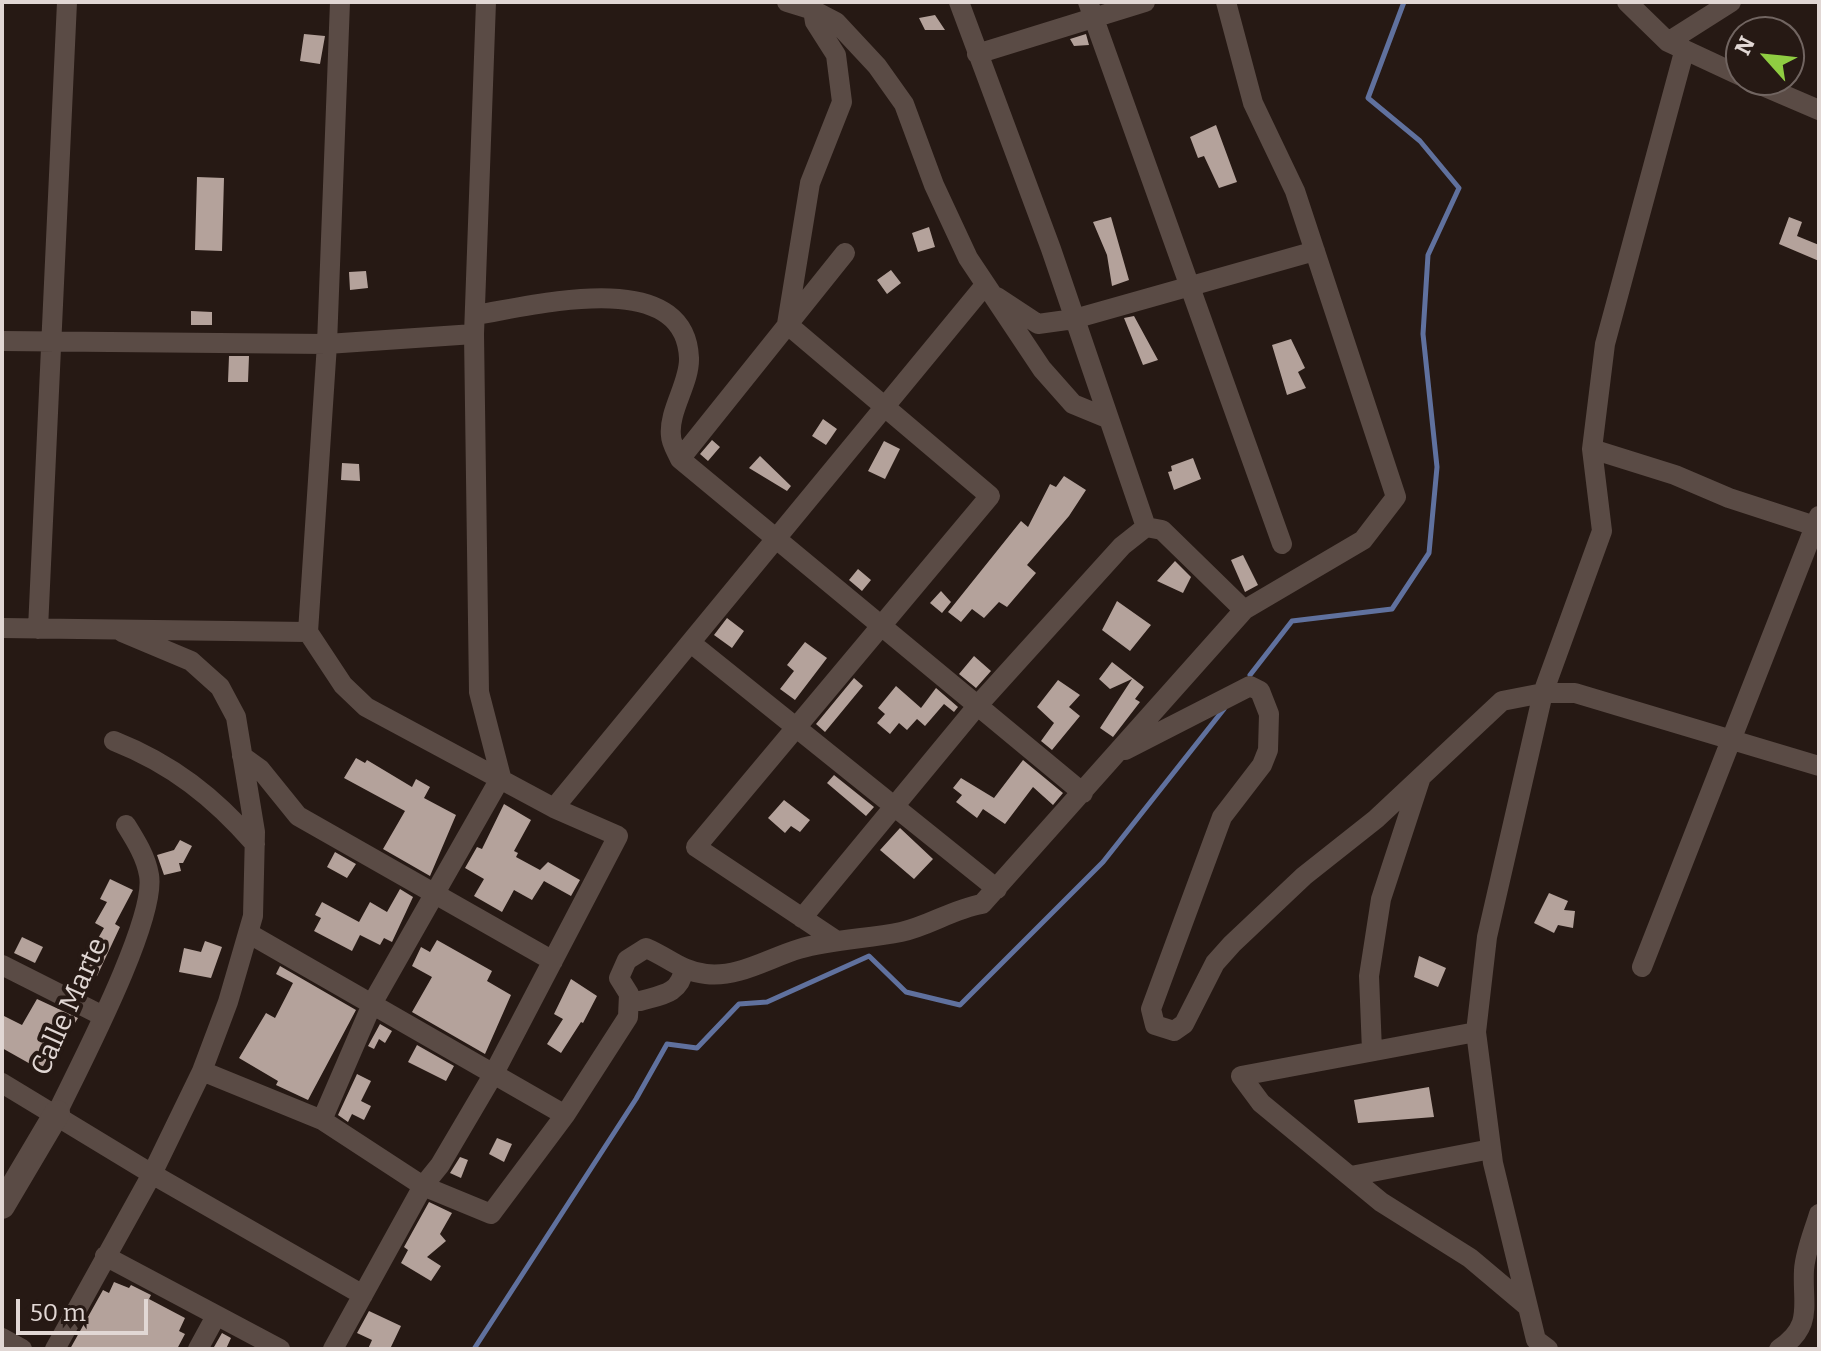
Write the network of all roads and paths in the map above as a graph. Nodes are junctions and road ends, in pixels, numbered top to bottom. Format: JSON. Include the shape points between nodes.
{"nodes":[{"id":1,"x":67,"y":2,"type":"edge"},
{"id":2,"x":340,"y":2,"type":"edge"},
{"id":3,"x":486,"y":2,"type":"edge"},
{"id":4,"x":787,"y":2,"type":"edge"},
{"id":5,"x":959,"y":2,"type":"edge"},
{"id":6,"x":1145,"y":2,"type":"edge"},
{"id":7,"x":1226,"y":2,"type":"edge"},
{"id":8,"x":1627,"y":2,"type":"edge"},
{"id":9,"x":1731,"y":2,"type":"edge"},
{"id":10,"x":813,"y":10,"type":"junction"},
{"id":11,"x":1090,"y":10,"type":"edge"},
{"id":12,"x":1676,"y":47,"type":"junction"},
{"id":13,"x":977,"y":54,"type":"junction"},
{"id":14,"x":1725,"y":69,"type":"edge"},
{"id":15,"x":1786,"y":96,"type":"edge"},
{"id":16,"x":1819,"y":110,"type":"edge"},
{"id":17,"x":1315,"y":251,"type":"junction"},
{"id":18,"x":845,"y":253,"type":"dead end"},
{"id":19,"x":1190,"y":286,"type":"junction"},
{"id":20,"x":988,"y":288,"type":"junction"},
{"id":21,"x":1074,"y":319,"type":"junction"},
{"id":22,"x":474,"y":324,"type":"junction"},
{"id":23,"x":787,"y":324,"type":"junction"},
{"id":24,"x":51,"y":340,"type":"junction"},
{"id":25,"x":2,"y":341,"type":"edge"},
{"id":26,"x":327,"y":344,"type":"junction"},
{"id":27,"x":886,"y":407,"type":"junction"},
{"id":28,"x":1107,"y":418,"type":"junction"},
{"id":29,"x":1592,"y":449,"type":"junction"},
{"id":30,"x":680,"y":459,"type":"junction"},
{"id":31,"x":1817,"y":521,"type":"edge"},
{"id":32,"x":1146,"y":527,"type":"junction"},
{"id":33,"x":778,"y":538,"type":"junction"},
{"id":34,"x":1282,"y":544,"type":"dead end"},
{"id":35,"x":1244,"y":610,"type":"junction"},
{"id":36,"x":880,"y":623,"type":"junction"},
{"id":37,"x":2,"y":628,"type":"edge"},
{"id":38,"x":38,"y":629,"type":"junction"},
{"id":39,"x":122,"y":632,"type":"junction"},
{"id":40,"x":308,"y":632,"type":"junction"},
{"id":41,"x":691,"y":643,"type":"junction"},
{"id":42,"x":1543,"y":693,"type":"junction"},
{"id":43,"x":978,"y":705,"type":"junction"},
{"id":44,"x":794,"y":726,"type":"junction"},
{"id":45,"x":114,"y":741,"type":"dead end"},
{"id":46,"x":1732,"y":742,"type":"junction"},
{"id":47,"x":242,"y":756,"type":"junction"},
{"id":48,"x":1115,"y":756,"type":"junction"},
{"id":49,"x":1819,"y":766,"type":"edge"},
{"id":50,"x":501,"y":777,"type":"junction"},
{"id":51,"x":1421,"y":777,"type":"junction"},
{"id":52,"x":1083,"y":793,"type":"junction"},
{"id":53,"x":894,"y":806,"type":"junction"},
{"id":54,"x":554,"y":808,"type":"junction"},
{"id":55,"x":126,"y":825,"type":"dead end"},
{"id":56,"x":255,"y":844,"type":"junction"},
{"id":57,"x":997,"y":889,"type":"junction"},
{"id":58,"x":434,"y":894,"type":"junction"},
{"id":59,"x":802,"y":918,"type":"junction"},
{"id":60,"x":248,"y":933,"type":"junction"},
{"id":61,"x":834,"y":939,"type":"junction"},
{"id":62,"x":553,"y":961,"type":"junction"},
{"id":63,"x":2,"y":965,"type":"edge"},
{"id":64,"x":1642,"y":967,"type":"dead end"},
{"id":65,"x":684,"y":969,"type":"junction"},
{"id":66,"x":640,"y":1001,"type":"dead end"},
{"id":67,"x":373,"y":1002,"type":"junction"},
{"id":68,"x":103,"y":1016,"type":"junction"},
{"id":69,"x":1476,"y":1032,"type":"junction"},
{"id":70,"x":1372,"y":1051,"type":"junction"},
{"id":71,"x":202,"y":1071,"type":"junction"},
{"id":72,"x":493,"y":1075,"type":"junction"},
{"id":73,"x":2,"y":1083,"type":"edge"},
{"id":74,"x":57,"y":1113,"type":"junction"},
{"id":75,"x":565,"y":1115,"type":"junction"},
{"id":76,"x":322,"y":1120,"type":"junction"},
{"id":77,"x":1491,"y":1149,"type":"junction"},
{"id":78,"x":152,"y":1174,"type":"junction"},
{"id":79,"x":1351,"y":1176,"type":"junction"},
{"id":80,"x":423,"y":1186,"type":"junction"},
{"id":81,"x":2,"y":1206,"type":"edge"},
{"id":82,"x":1819,"y":1214,"type":"edge"},
{"id":83,"x":105,"y":1256,"type":"junction"},
{"id":84,"x":1812,"y":1276,"type":"edge"},
{"id":85,"x":363,"y":1295,"type":"junction"},
{"id":86,"x":1527,"y":1306,"type":"junction"},
{"id":87,"x":216,"y":1316,"type":"junction"},
{"id":88,"x":2,"y":1338,"type":"edge"},
{"id":89,"x":22,"y":1349,"type":"edge"},
{"id":90,"x":55,"y":1349,"type":"edge"},
{"id":91,"x":198,"y":1349,"type":"edge"},
{"id":92,"x":280,"y":1349,"type":"edge"},
{"id":93,"x":333,"y":1349,"type":"edge"},
{"id":94,"x":1548,"y":1349,"type":"edge"},
{"id":95,"x":1779,"y":1349,"type":"edge"}],
"edges":[{"from":1,"to":24,"type":"street"},
{"from":2,"to":26,"type":"street"},
{"from":3,"to":22,"type":"street"},
{"from":4,"to":10,"type":"street"},
{"from":5,"to":13,"type":"street"},
{"from":6,"to":11,"type":"street"},
{"from":7,"to":17,"type":"street","via":[[1253,103],[1295,191]]},
{"from":8,"to":12,"type":"street"},
{"from":9,"to":12,"type":"street"},
{"from":10,"to":20,"type":"street","via":[[836,22],[904,104],[934,185]]},
{"from":10,"to":23,"type":"street","via":[[836,55],[842,102],[810,183]]},
{"from":11,"to":13,"type":"street"},
{"from":11,"to":19,"type":"street"},
{"from":12,"to":14,"type":"street"},
{"from":12,"to":29,"type":"street","via":[[1605,344]]},
{"from":13,"to":21,"type":"street"},
{"from":15,"to":16,"type":"street"},
{"from":17,"to":19,"type":"street"},
{"from":17,"to":35,"type":"street","via":[[1396,497],[1363,540]]},
{"from":18,"to":23,"type":"street"},
{"from":19,"to":21,"type":"street"},
{"from":19,"to":34,"type":"street"},
{"from":20,"to":21,"type":"street","via":[[1038,324]]},
{"from":20,"to":27,"type":"street"},
{"from":20,"to":28,"type":"street","via":[[1042,369],[1073,404]]},
{"from":21,"to":28,"type":"street"},
{"from":22,"to":26,"type":"street"},
{"from":22,"to":30,"type":"street","via":[[613,296],[647,303],[672,319],[689,358],[671,435]]},
{"from":22,"to":50,"type":"street","via":[[479,692]]},
{"from":23,"to":27,"type":"street"},
{"from":23,"to":30,"type":"street"},
{"from":24,"to":25,"type":"street"},
{"from":24,"to":26,"type":"street"},
{"from":24,"to":38,"type":"street"},
{"from":26,"to":40,"type":"street"},
{"from":27,"to":33,"type":"street"},
{"from":27,"to":36,"type":"street","via":[[990,496]]},
{"from":28,"to":32,"type":"street"},
{"from":29,"to":31,"type":"street","via":[[1729,498]]},
{"from":29,"to":42,"type":"street","via":[[1602,531]]},
{"from":30,"to":33,"type":"street"},
{"from":31,"to":46,"type":"street"},
{"from":32,"to":35,"type":"street","via":[[1162,530]]},
{"from":32,"to":43,"type":"street","via":[[1122,546]]},
{"from":33,"to":36,"type":"street"},
{"from":33,"to":41,"type":"street"},
{"from":35,"to":48,"type":"street"},
{"from":36,"to":43,"type":"street"},
{"from":36,"to":44,"type":"street"},
{"from":37,"to":38,"type":"street"},
{"from":38,"to":39,"type":"street"},
{"from":39,"to":40,"type":"street"},
{"from":39,"to":47,"type":"street","via":[[191,661],[220,687],[236,717]]},
{"from":40,"to":50,"type":"street","via":[[343,685],[366,707]]},
{"from":41,"to":44,"type":"street"},
{"from":41,"to":54,"type":"street"},
{"from":42,"to":46,"type":"street","via":[[1575,693]]},
{"from":42,"to":51,"type":"street","via":[[1502,701]]},
{"from":42,"to":69,"type":"street","via":[[1487,937]]},
{"from":43,"to":52,"type":"street"},
{"from":43,"to":53,"type":"street"},
{"from":44,"to":53,"type":"street"},
{"from":44,"to":59,"type":"street","via":[[696,847]]},
{"from":45,"to":56,"type":"street","via":[[185,776]]},
{"from":46,"to":49,"type":"street"},
{"from":46,"to":64,"type":"street"},
{"from":47,"to":56,"type":"street"},
{"from":47,"to":58,"type":"street","via":[[260,769],[298,816]]},
{"from":48,"to":51,"type":"street","via":[[1250,686],[1260,691],[1269,714],[1262,765],[1222,817],[1151,1009],[1155,1025],[1174,1031],[1184,1024],[1215,963],[1232,944]]},
{"from":48,"to":52,"type":"street"},
{"from":50,"to":54,"type":"street"},
{"from":50,"to":58,"type":"street"},
{"from":51,"to":70,"type":"street","via":[[1381,899],[1369,976]]},
{"from":52,"to":57,"type":"street"},
{"from":53,"to":57,"type":"street"},
{"from":53,"to":59,"type":"street"},
{"from":54,"to":62,"type":"street","via":[[618,836]]},
{"from":55,"to":68,"type":"street","name":"Calle Marte","via":[[150,877],[147,909]]},
{"from":56,"to":60,"type":"street"},
{"from":57,"to":61,"type":"street","via":[[982,904],[902,932]]},
{"from":58,"to":62,"type":"street"},
{"from":58,"to":67,"type":"street"},
{"from":59,"to":61,"type":"street"},
{"from":60,"to":67,"type":"street"},
{"from":60,"to":71,"type":"street"},
{"from":61,"to":65,"type":"street","via":[[728,974]]},
{"from":62,"to":72,"type":"street"},
{"from":63,"to":68,"type":"street"},
{"from":65,"to":66,"type":"street","via":[[672,992]]},
{"from":65,"to":75,"type":"street","via":[[646,948],[627,960],[619,978],[629,994],[628,1017]]},
{"from":67,"to":72,"type":"street"},
{"from":67,"to":76,"type":"street"},
{"from":68,"to":74,"type":"street","name":"Calle Marte"},
{"from":69,"to":70,"type":"street"},
{"from":69,"to":77,"type":"street"},
{"from":70,"to":79,"type":"street","via":[[1241,1076],[1261,1103]]},
{"from":71,"to":76,"type":"street"},
{"from":71,"to":78,"type":"street"},
{"from":72,"to":75,"type":"street"},
{"from":72,"to":80,"type":"street"},
{"from":73,"to":74,"type":"street"},
{"from":74,"to":78,"type":"street"},
{"from":74,"to":81,"type":"street","name":"Calle Marte"},
{"from":75,"to":80,"type":"street","via":[[491,1214]]},
{"from":76,"to":80,"type":"street"},
{"from":77,"to":79,"type":"street"},
{"from":77,"to":86,"type":"street"},
{"from":78,"to":83,"type":"street"},
{"from":78,"to":85,"type":"street"},
{"from":79,"to":86,"type":"street","via":[[1381,1202],[1470,1258]]},
{"from":80,"to":85,"type":"street"},
{"from":82,"to":84,"type":"street"},
{"from":83,"to":87,"type":"street"},
{"from":83,"to":90,"type":"street"},
{"from":84,"to":95,"type":"street","via":[[1798,1335]]},
{"from":85,"to":93,"type":"street"},
{"from":86,"to":94,"type":"street","via":[[1536,1340]]},
{"from":87,"to":91,"type":"street"},
{"from":87,"to":92,"type":"street"},
{"from":88,"to":89,"type":"street"}]}
